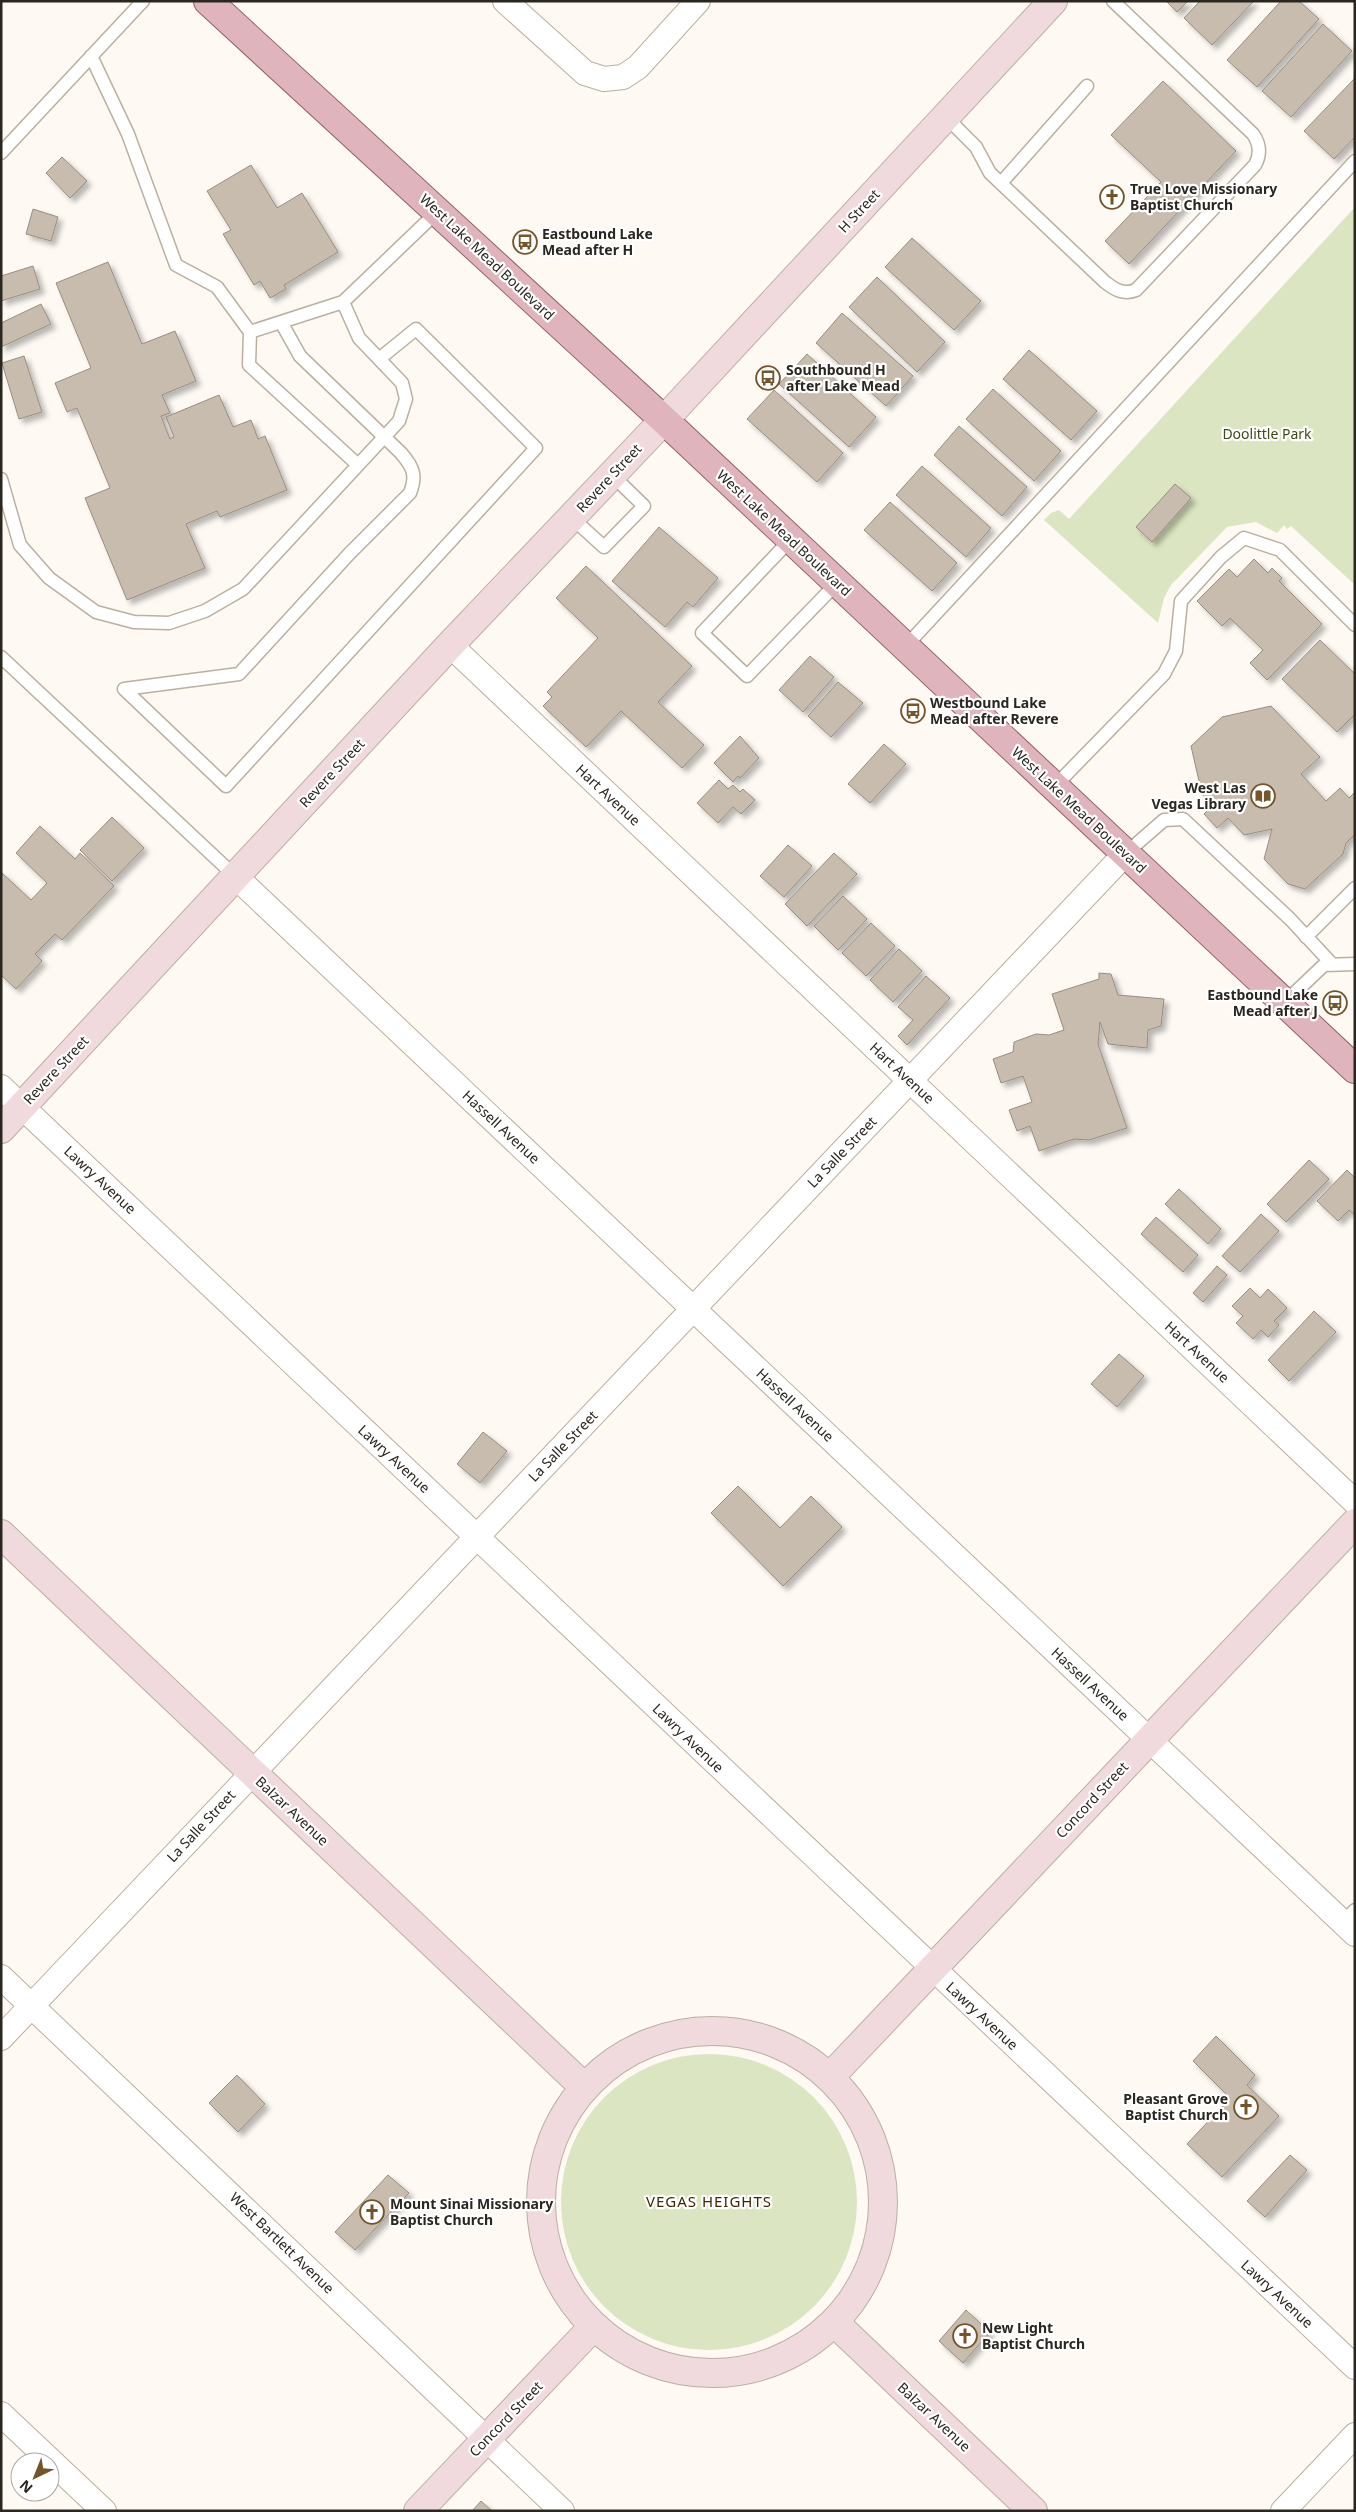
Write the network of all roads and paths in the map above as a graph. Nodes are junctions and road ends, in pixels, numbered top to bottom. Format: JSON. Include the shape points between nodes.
{"nodes":[{"id":1,"x":144,"y":1,"type":"edge"},
{"id":2,"x":208,"y":1,"type":"edge"},
{"id":3,"x":505,"y":1,"type":"edge"},
{"id":4,"x":698,"y":1,"type":"edge"},
{"id":5,"x":1053,"y":1,"type":"edge"},
{"id":6,"x":1113,"y":1,"type":"edge"},
{"id":7,"x":91,"y":56,"type":"junction"},
{"id":8,"x":1086,"y":86,"type":"dead end"},
{"id":9,"x":946,"y":117,"type":"junction"},
{"id":10,"x":1,"y":153,"type":"edge"},
{"id":11,"x":1355,"y":161,"type":"edge"},
{"id":12,"x":1001,"y":183,"type":"junction"},
{"id":13,"x":437,"y":212,"type":"junction"},
{"id":14,"x":343,"y":302,"type":"junction"},
{"id":15,"x":281,"y":322,"type":"junction"},
{"id":16,"x":250,"y":332,"type":"junction"},
{"id":17,"x":379,"y":360,"type":"junction"},
{"id":18,"x":664,"y":420,"type":"junction"},
{"id":19,"x":386,"y":436,"type":"junction"},
{"id":20,"x":358,"y":465,"type":"junction"},
{"id":21,"x":612,"y":475,"type":"junction"},
{"id":22,"x":1,"y":479,"type":"edge"},
{"id":23,"x":571,"y":518,"type":"junction"},
{"id":24,"x":791,"y":539,"type":"junction"},
{"id":25,"x":837,"y":583,"type":"junction"},
{"id":26,"x":1355,"y":625,"type":"edge"},
{"id":27,"x":450,"y":645,"type":"junction"},
{"id":28,"x":905,"y":646,"type":"junction"},
{"id":29,"x":1,"y":656,"type":"edge"},
{"id":30,"x":1054,"y":787,"type":"junction"},
{"id":31,"x":1125,"y":854,"type":"junction"},
{"id":32,"x":236,"y":877,"type":"junction"},
{"id":33,"x":1355,"y":888,"type":"edge"},
{"id":34,"x":1306,"y":937,"type":"junction"},
{"id":35,"x":1332,"y":964,"type":"junction"},
{"id":36,"x":1355,"y":964,"type":"edge"},
{"id":37,"x":1284,"y":1003,"type":"junction"},
{"id":38,"x":1355,"y":1069,"type":"edge"},
{"id":39,"x":910,"y":1080,"type":"junction"},
{"id":40,"x":1,"y":1087,"type":"edge"},
{"id":41,"x":23,"y":1106,"type":"junction"},
{"id":42,"x":1,"y":1129,"type":"edge"},
{"id":43,"x":693,"y":1309,"type":"junction"},
{"id":44,"x":1355,"y":1502,"type":"edge"},
{"id":45,"x":1355,"y":1523,"type":"edge"},
{"id":46,"x":1,"y":1534,"type":"edge"},
{"id":47,"x":477,"y":1537,"type":"junction"},
{"id":48,"x":1149,"y":1740,"type":"junction"},
{"id":49,"x":251,"y":1773,"type":"junction"},
{"id":50,"x":1351,"y":1922,"type":"edge"},
{"id":51,"x":932,"y":1969,"type":"junction"},
{"id":52,"x":1,"y":1977,"type":"edge"},
{"id":53,"x":32,"y":2006,"type":"junction"},
{"id":54,"x":1,"y":2038,"type":"edge"},
{"id":55,"x":830,"y":2077,"type":"junction"},
{"id":56,"x":584,"y":2087,"type":"junction"},
{"id":57,"x":835,"y":2323,"type":"junction"},
{"id":58,"x":593,"y":2327,"type":"junction"},
{"id":59,"x":1355,"y":2368,"type":"edge"},
{"id":60,"x":1,"y":2414,"type":"edge"},
{"id":61,"x":1355,"y":2435,"type":"edge"},
{"id":62,"x":487,"y":2439,"type":"junction"},
{"id":63,"x":104,"y":2511,"type":"edge"},
{"id":64,"x":418,"y":2511,"type":"edge"},
{"id":65,"x":562,"y":2511,"type":"edge"},
{"id":66,"x":1034,"y":2511,"type":"edge"},
{"id":67,"x":1283,"y":2511,"type":"edge"}],
"edges":[{"from":1,"to":7,"type":"lane"},
{"from":2,"to":13,"type":"main road","name":"West Lake Mead Boulevard"},
{"from":3,"to":4,"type":"street","via":[[585,73],[604,79],[623,77],[638,67]]},
{"from":5,"to":9,"type":"street","name":"H Street"},
{"from":6,"to":12,"type":"lane","via":[[1253,134],[1259,142],[1259,157],[1255,165],[1136,290],[1129,293],[1115,290],[1105,282]]},
{"from":7,"to":10,"type":"lane"},
{"from":7,"to":16,"type":"lane","via":[[128,134],[176,265],[217,287]]},
{"from":8,"to":12,"type":"lane"},
{"from":9,"to":12,"type":"lane","via":[[976,147],[990,173]]},
{"from":9,"to":18,"type":"street","name":"H Street"},
{"from":11,"to":28,"type":"lane"},
{"from":13,"to":14,"type":"lane"},
{"from":13,"to":18,"type":"main road","name":"West Lake Mead Boulevard"},
{"from":14,"to":15,"type":"lane"},
{"from":14,"to":17,"type":"lane","via":[[359,338]]},
{"from":15,"to":16,"type":"lane"},
{"from":15,"to":19,"type":"lane","via":[[300,356]]},
{"from":16,"to":20,"type":"lane","via":[[249,365]]},
{"from":17,"to":19,"type":"lane","via":[[402,383],[406,399],[399,421]]},
{"from":17,"to":19,"type":"lane","via":[[416,329],[536,448],[226,786],[124,689],[239,674],[410,493],[415,480],[412,465]]},
{"from":18,"to":21,"type":"street","name":"Revere Street"},
{"from":18,"to":24,"type":"main road","name":"West Lake Mead Boulevard"},
{"from":19,"to":20,"type":"lane"},
{"from":20,"to":22,"type":"lane","via":[[243,588],[205,611],[169,622],[134,622],[96,612],[49,578],[20,545]]},
{"from":21,"to":23,"type":"street","name":"Revere Street"},
{"from":21,"to":23,"type":"lane","via":[[644,506],[604,547]]},
{"from":23,"to":27,"type":"street","name":"Revere Street"},
{"from":24,"to":25,"type":"main road","name":"West Lake Mead Boulevard"},
{"from":24,"to":25,"type":"lane","via":[[702,633],[747,676]]},
{"from":25,"to":28,"type":"main road","name":"West Lake Mead Boulevard"},
{"from":26,"to":30,"type":"lane","via":[[1280,550],[1244,538],[1221,557],[1181,601],[1176,651],[1164,674]]},
{"from":27,"to":32,"type":"street","name":"Revere Street"},
{"from":27,"to":39,"type":"street","name":"Hart Avenue"},
{"from":28,"to":30,"type":"main road","name":"West Lake Mead Boulevard"},
{"from":29,"to":32,"type":"lane"},
{"from":30,"to":31,"type":"main road","name":"West Lake Mead Boulevard"},
{"from":31,"to":34,"type":"lane","via":[[1164,820],[1182,819]]},
{"from":31,"to":37,"type":"main road","name":"West Lake Mead Boulevard"},
{"from":31,"to":39,"type":"street","name":"La Salle Street"},
{"from":32,"to":41,"type":"street","name":"Revere Street"},
{"from":32,"to":43,"type":"street","name":"Hassell Avenue"},
{"from":33,"to":34,"type":"lane"},
{"from":34,"to":35,"type":"lane"},
{"from":35,"to":36,"type":"lane"},
{"from":35,"to":37,"type":"lane","via":[[1324,965]]},
{"from":37,"to":38,"type":"main road","name":"West Lake Mead Boulevard"},
{"from":39,"to":43,"type":"street","name":"La Salle Street"},
{"from":39,"to":44,"type":"street","name":"Hart Avenue"},
{"from":40,"to":41,"type":"street","name":"Lawry Avenue"},
{"from":41,"to":42,"type":"street","name":"Revere Street"},
{"from":41,"to":47,"type":"street","name":"Lawry Avenue"},
{"from":43,"to":47,"type":"street","name":"La Salle Street"},
{"from":43,"to":48,"type":"street","name":"Hassell Avenue"},
{"from":45,"to":48,"type":"street","name":"Concord Street"},
{"from":46,"to":49,"type":"street","name":"Balzar Avenue"},
{"from":47,"to":49,"type":"street","name":"La Salle Street"},
{"from":47,"to":51,"type":"street","name":"Lawry Avenue"},
{"from":48,"to":50,"type":"street","name":"Hassell Avenue"},
{"from":48,"to":51,"type":"street","name":"Concord Street"},
{"from":49,"to":53,"type":"street","name":"La Salle Street"},
{"from":49,"to":56,"type":"street","name":"Balzar Avenue"},
{"from":51,"to":55,"type":"street","name":"Concord Street"},
{"from":51,"to":59,"type":"street","name":"Lawry Avenue"},
{"from":52,"to":53,"type":"street","name":"West Bartlett Avenue"},
{"from":53,"to":54,"type":"street","name":"La Salle Street"},
{"from":53,"to":62,"type":"street","name":"West Bartlett Avenue"},
{"from":55,"to":56,"type":"street","via":[[789,2049],[736,2032],[680,2033],[627,2052]]},
{"from":55,"to":57,"type":"street","via":[[861,2118],[878,2158],[884,2203],[878,2247],[861,2288]]},
{"from":56,"to":58,"type":"street","via":[[554,2132],[540,2184],[544,2238],[563,2288]]},
{"from":57,"to":58,"type":"street","via":[[793,2354],[776,2360],[744,2371],[692,2373],[641,2359]]},
{"from":57,"to":66,"type":"street","name":"Balzar Avenue"},
{"from":58,"to":62,"type":"street","name":"Concord Street"},
{"from":60,"to":63,"type":"street"},
{"from":61,"to":67,"type":"street"},
{"from":62,"to":64,"type":"street","name":"Concord Street"},
{"from":62,"to":65,"type":"street","name":"West Bartlett Avenue"}]}
